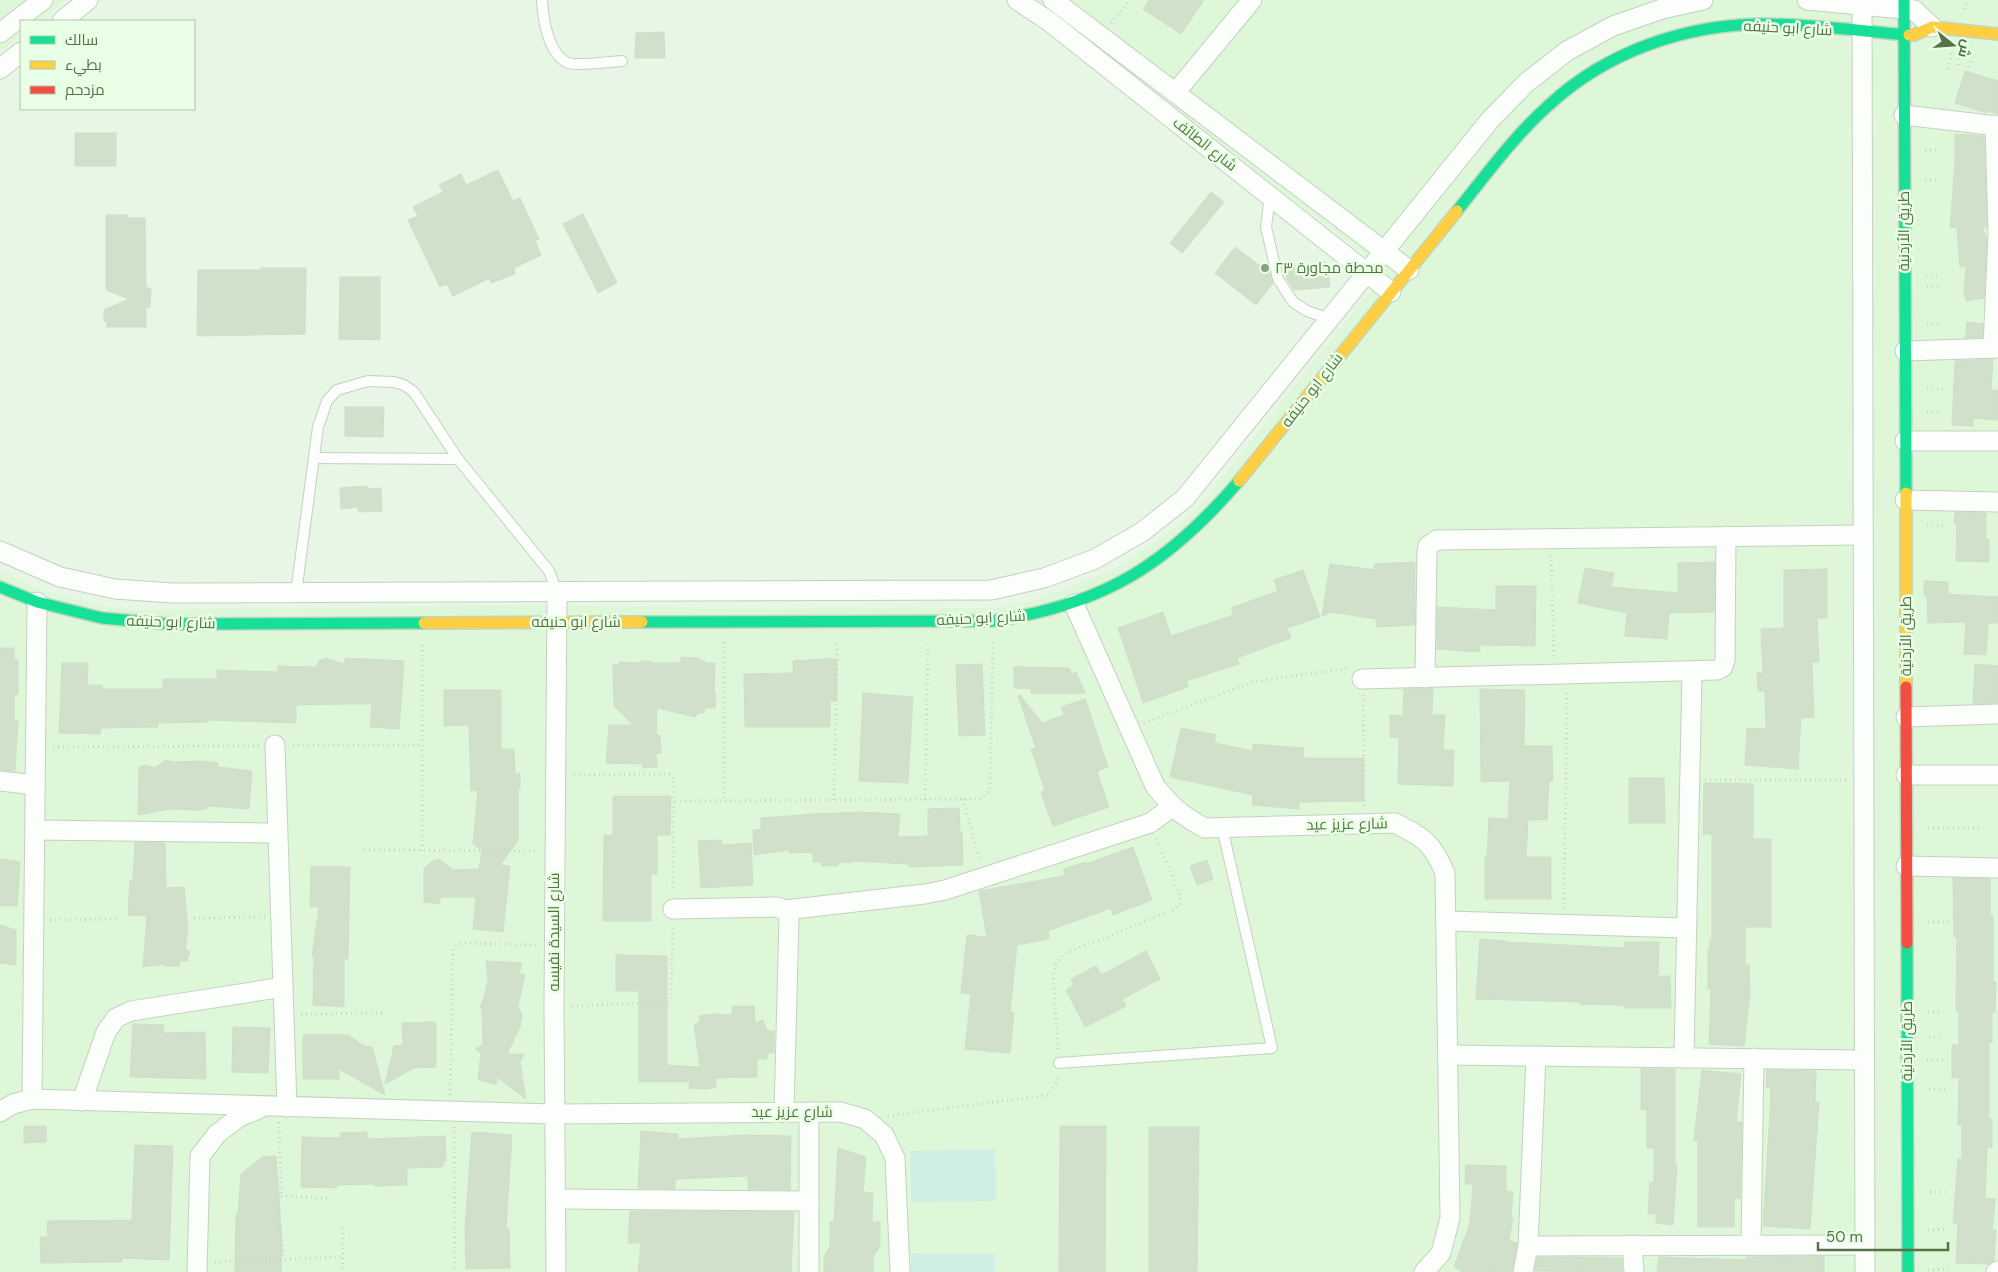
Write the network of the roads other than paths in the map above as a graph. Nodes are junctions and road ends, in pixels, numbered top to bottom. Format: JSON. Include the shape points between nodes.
{"nodes":[{"id":1,"x":43,"y":0,"type":"edge"},
{"id":2,"x":88,"y":0,"type":"edge"},
{"id":3,"x":542,"y":0,"type":"edge"},
{"id":4,"x":1016,"y":0,"type":"edge"},
{"id":5,"x":1053,"y":0,"type":"edge"},
{"id":6,"x":1252,"y":0,"type":"edge"},
{"id":7,"x":1703,"y":0,"type":"edge"},
{"id":8,"x":1807,"y":0,"type":"edge"},
{"id":9,"x":1862,"y":3,"type":"edge"},
{"id":10,"x":1904,"y":4,"type":"edge"},
{"id":11,"x":63,"y":20,"type":"edge"},
{"id":12,"x":1932,"y":27,"type":"junction"},
{"id":13,"x":1862,"y":32,"type":"junction"},
{"id":14,"x":0,"y":33,"type":"edge"},
{"id":15,"x":1998,"y":34,"type":"edge"},
{"id":16,"x":1904,"y":35,"type":"junction"},
{"id":17,"x":20,"y":53,"type":"edge"},
{"id":18,"x":622,"y":61,"type":"dead end"},
{"id":19,"x":0,"y":69,"type":"edge"},
{"id":20,"x":1175,"y":93,"type":"junction"},
{"id":21,"x":1904,"y":115,"type":"junction"},
{"id":22,"x":1996,"y":125,"type":"edge"},
{"id":23,"x":1270,"y":196,"type":"junction"},
{"id":24,"x":1384,"y":251,"type":"junction"},
{"id":25,"x":1409,"y":270,"type":"junction"},
{"id":26,"x":1367,"y":273,"type":"junction"},
{"id":27,"x":1391,"y":292,"type":"junction"},
{"id":28,"x":1330,"y":319,"type":"junction"},
{"id":29,"x":1995,"y":348,"type":"edge"},
{"id":30,"x":1905,"y":351,"type":"junction"},
{"id":31,"x":1905,"y":441,"type":"junction"},
{"id":32,"x":1998,"y":441,"type":"edge"},
{"id":33,"x":314,"y":458,"type":"junction"},
{"id":34,"x":458,"y":459,"type":"junction"},
{"id":35,"x":1905,"y":500,"type":"junction"},
{"id":36,"x":1998,"y":502,"type":"edge"},
{"id":37,"x":1862,"y":534,"type":"junction"},
{"id":38,"x":1726,"y":536,"type":"junction"},
{"id":39,"x":0,"y":551,"type":"edge"},
{"id":40,"x":0,"y":587,"type":"edge"},
{"id":41,"x":557,"y":592,"type":"junction"},
{"id":42,"x":296,"y":593,"type":"junction"},
{"id":43,"x":37,"y":602,"type":"junction"},
{"id":44,"x":1074,"y":604,"type":"junction"},
{"id":45,"x":557,"y":622,"type":"junction"},
{"id":46,"x":1692,"y":671,"type":"junction"},
{"id":47,"x":1425,"y":678,"type":"junction"},
{"id":48,"x":1362,"y":679,"type":"road end"},
{"id":49,"x":1998,"y":714,"type":"edge"},
{"id":50,"x":1906,"y":717,"type":"junction"},
{"id":51,"x":275,"y":746,"type":"road end"},
{"id":52,"x":1906,"y":775,"type":"junction"},
{"id":53,"x":1998,"y":776,"type":"edge"},
{"id":54,"x":0,"y":781,"type":"edge"},
{"id":55,"x":35,"y":785,"type":"junction"},
{"id":56,"x":1172,"y":807,"type":"junction"},
{"id":57,"x":1222,"y":827,"type":"junction"},
{"id":58,"x":35,"y":830,"type":"junction"},
{"id":59,"x":278,"y":833,"type":"junction"},
{"id":60,"x":1906,"y":866,"type":"junction"},
{"id":61,"x":1998,"y":868,"type":"edge"},
{"id":62,"x":673,"y":909,"type":"road end"},
{"id":63,"x":785,"y":910,"type":"junction"},
{"id":64,"x":1446,"y":921,"type":"junction"},
{"id":65,"x":1686,"y":928,"type":"junction"},
{"id":66,"x":283,"y":987,"type":"junction"},
{"id":67,"x":1448,"y":1056,"type":"junction"},
{"id":68,"x":1536,"y":1056,"type":"junction"},
{"id":69,"x":1684,"y":1058,"type":"junction"},
{"id":70,"x":1754,"y":1058,"type":"junction"},
{"id":71,"x":1863,"y":1060,"type":"junction"},
{"id":72,"x":1059,"y":1063,"type":"road end"},
{"id":73,"x":32,"y":1099,"type":"junction"},
{"id":74,"x":82,"y":1100,"type":"junction"},
{"id":75,"x":277,"y":1107,"type":"junction"},
{"id":76,"x":0,"y":1112,"type":"edge"},
{"id":77,"x":784,"y":1112,"type":"junction"},
{"id":78,"x":809,"y":1112,"type":"junction"},
{"id":79,"x":554,"y":1114,"type":"junction"},
{"id":80,"x":555,"y":1199,"type":"junction"},
{"id":81,"x":809,"y":1201,"type":"junction"},
{"id":82,"x":1632,"y":1245,"type":"junction"},
{"id":83,"x":1751,"y":1245,"type":"junction"},
{"id":84,"x":1865,"y":1245,"type":"junction"},
{"id":85,"x":1528,"y":1246,"type":"junction"},
{"id":86,"x":197,"y":1268,"type":"edge"},
{"id":87,"x":556,"y":1272,"type":"edge"},
{"id":88,"x":810,"y":1272,"type":"edge"},
{"id":89,"x":900,"y":1272,"type":"edge"},
{"id":90,"x":1424,"y":1272,"type":"edge"},
{"id":91,"x":1523,"y":1272,"type":"edge"},
{"id":92,"x":1634,"y":1272,"type":"edge"},
{"id":93,"x":1865,"y":1272,"type":"edge"},
{"id":94,"x":1908,"y":1272,"type":"edge"}],
"edges":[{"from":1,"to":14,"type":"street"},
{"from":2,"to":11,"type":"street"},
{"from":3,"to":18,"type":"lane","via":[[547,36],[564,60],[568,63]]},
{"from":4,"to":23,"type":"street","name":"شارع الطائف","via":[[1050,22]]},
{"from":5,"to":20,"type":"street","name":"شارع الطائف"},
{"from":6,"to":20,"type":"street"},
{"from":7,"to":24,"type":"street","name":"شارع ابو حنيفه","via":[[1662,8],[1613,26],[1568,51],[1526,83],[1490,120]]},
{"from":8,"to":9,"type":"street","name":"شارع ابو حنيفه"},
{"from":9,"to":10,"type":"street","name":"شارع ابو حنيفه"},
{"from":9,"to":13,"type":"street"},
{"from":10,"to":12,"type":"street","name":"شارع ابو حنيفه"},
{"from":10,"to":16,"type":"street","name":"طريق الأردنية"},
{"from":12,"to":15,"type":"street","name":"شارع ابو حنيفه"},
{"from":12,"to":16,"type":"street","name":"شارع ابو حنيفه","via":[[1914,36]]},
{"from":13,"to":16,"type":"street","name":"شارع ابو حنيفه"},
{"from":13,"to":25,"type":"street","name":"شارع ابو حنيفه","via":[[1763,23],[1716,27],[1671,37],[1628,53],[1587,76],[1550,104],[1517,137]]},
{"from":13,"to":37,"type":"street"},
{"from":16,"to":21,"type":"street","name":"طريق الأردنية"},
{"from":17,"to":19,"type":"street"},
{"from":20,"to":24,"type":"street","name":"شارع الطائف"},
{"from":21,"to":22,"type":"street"},
{"from":21,"to":30,"type":"street","name":"طريق الأردنية"},
{"from":22,"to":29,"type":"street"},
{"from":23,"to":26,"type":"street","name":"شارع الطائف"},
{"from":23,"to":28,"type":"lane","via":[[1266,227],[1278,279],[1293,302]]},
{"from":24,"to":25,"type":"street","name":"شارع الطائف"},
{"from":24,"to":26,"type":"street","name":"شارع ابو حنيفه"},
{"from":25,"to":27,"type":"street","name":"شارع ابو حنيفه"},
{"from":26,"to":27,"type":"street","name":"شارع الطائف"},
{"from":26,"to":28,"type":"street","name":"شارع ابو حنيفه"},
{"from":27,"to":44,"type":"street","name":"شارع ابو حنيفه","via":[[1260,456],[1203,520],[1163,554],[1121,583]]},
{"from":28,"to":41,"type":"street","name":"شارع ابو حنيفه","via":[[1185,498],[1142,532],[1095,559],[1044,578],[991,590]]},
{"from":29,"to":30,"type":"street"},
{"from":30,"to":31,"type":"street","name":"طريق الأردنية"},
{"from":31,"to":32,"type":"street"},
{"from":31,"to":35,"type":"street","name":"طريق الأردنية"},
{"from":33,"to":34,"type":"lane"},
{"from":33,"to":34,"type":"lane","via":[[321,418],[327,401],[337,390],[386,381],[404,385],[414,392]]},
{"from":33,"to":42,"type":"lane"},
{"from":34,"to":41,"type":"lane","via":[[537,554],[549,571]]},
{"from":35,"to":36,"type":"street"},
{"from":35,"to":50,"type":"street","name":"طريق الأردنية"},
{"from":37,"to":38,"type":"street"},
{"from":37,"to":71,"type":"street"},
{"from":38,"to":46,"type":"street","via":[[1725,660],[1717,670]]},
{"from":38,"to":47,"type":"street","via":[[1437,540],[1428,546],[1427,551]]},
{"from":39,"to":42,"type":"street","name":"شارع ابو حنيفه","via":[[60,577],[115,589],[172,593]]},
{"from":40,"to":43,"type":"street","name":"شارع ابو حنيفه"},
{"from":41,"to":42,"type":"street","name":"شارع ابو حنيفه"},
{"from":41,"to":45,"type":"street","name":"شارع السيدة نفيسه"},
{"from":43,"to":45,"type":"street","name":"شارع ابو حنيفه","via":[[102,618],[168,624]]},
{"from":43,"to":55,"type":"street"},
{"from":44,"to":45,"type":"street","name":"شارع ابو حنيفه","via":[[1034,615],[993,621]]},
{"from":44,"to":56,"type":"street","name":"شارع عزيز عيد","via":[[1155,786]]},
{"from":45,"to":79,"type":"street","name":"شارع السيدة نفيسه"},
{"from":46,"to":47,"type":"street"},
{"from":46,"to":65,"type":"street"},
{"from":47,"to":48,"type":"street"},
{"from":49,"to":50,"type":"street"},
{"from":50,"to":52,"type":"street","name":"طريق الأردنية"},
{"from":51,"to":59,"type":"street"},
{"from":52,"to":53,"type":"street"},
{"from":52,"to":60,"type":"street","name":"طريق الأردنية"},
{"from":54,"to":55,"type":"street"},
{"from":55,"to":58,"type":"street"},
{"from":56,"to":57,"type":"street","name":"شارع عزيز عيد","via":[[1205,828]]},
{"from":56,"to":63,"type":"street","via":[[1150,823],[945,890]]},
{"from":57,"to":64,"type":"street","name":"شارع عزيز عيد","via":[[1395,823],[1422,836],[1436,853],[1445,873]]},
{"from":57,"to":72,"type":"lane","via":[[1272,1048]]},
{"from":58,"to":59,"type":"street"},
{"from":58,"to":73,"type":"street"},
{"from":59,"to":66,"type":"street"},
{"from":60,"to":61,"type":"street"},
{"from":60,"to":94,"type":"street","name":"طريق الأردنية"},
{"from":62,"to":63,"type":"street","via":[[778,907]]},
{"from":63,"to":77,"type":"street","via":[[789,916]]},
{"from":64,"to":65,"type":"street"},
{"from":64,"to":67,"type":"street","name":"شارع عزيز عيد"},
{"from":65,"to":69,"type":"street"},
{"from":66,"to":74,"type":"street","via":[[131,1011],[116,1018],[106,1032]]},
{"from":66,"to":75,"type":"street"},
{"from":67,"to":68,"type":"street"},
{"from":67,"to":90,"type":"street","name":"شارع عزيز عيد","via":[[1450,1218],[1441,1253]]},
{"from":68,"to":69,"type":"street"},
{"from":68,"to":85,"type":"street"},
{"from":69,"to":70,"type":"street"},
{"from":70,"to":71,"type":"street"},
{"from":70,"to":83,"type":"street"},
{"from":71,"to":84,"type":"street"},
{"from":73,"to":74,"type":"street","name":"شارع عزيز عيد"},
{"from":73,"to":76,"type":"street","name":"شارع عزيز عيد","via":[[13,1104]]},
{"from":74,"to":75,"type":"street","name":"شارع عزيز عيد"},
{"from":75,"to":79,"type":"street","name":"شارع عزيز عيد"},
{"from":75,"to":86,"type":"street","via":[[231,1122],[200,1156]]},
{"from":77,"to":78,"type":"street","name":"شارع عزيز عيد"},
{"from":77,"to":79,"type":"street","name":"شارع عزيز عيد"},
{"from":78,"to":81,"type":"street"},
{"from":78,"to":89,"type":"street","name":"شارع عزيز عيد","via":[[841,1112],[865,1119],[884,1135],[895,1158]]},
{"from":79,"to":80,"type":"street","name":"شارع السيدة نفيسه"},
{"from":80,"to":81,"type":"street"},
{"from":80,"to":87,"type":"street","name":"شارع السيدة نفيسه"},
{"from":81,"to":88,"type":"street"},
{"from":82,"to":83,"type":"street"},
{"from":82,"to":85,"type":"street"},
{"from":82,"to":92,"type":"street"},
{"from":83,"to":84,"type":"street"},
{"from":84,"to":93,"type":"street"},
{"from":85,"to":91,"type":"street"}]}
